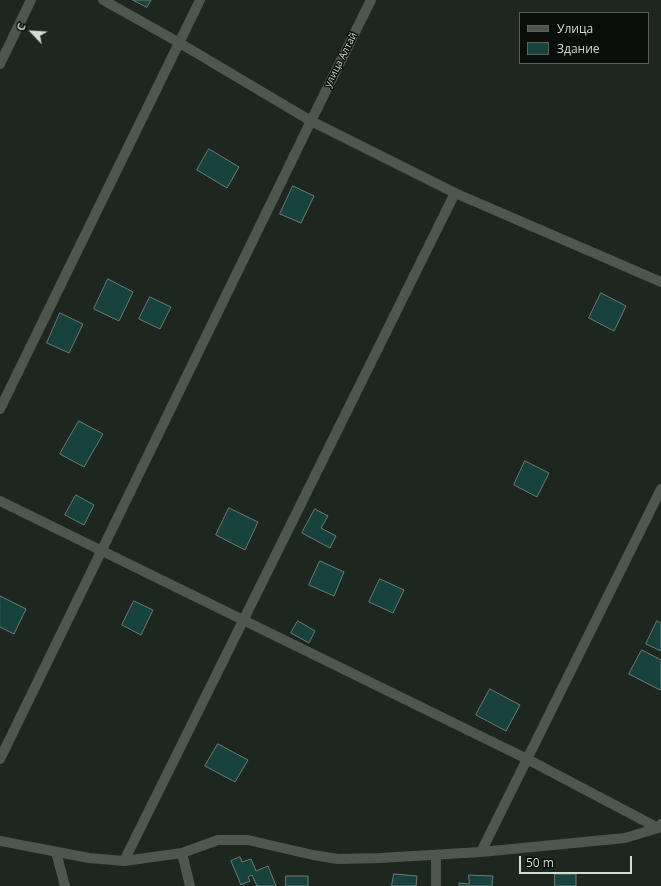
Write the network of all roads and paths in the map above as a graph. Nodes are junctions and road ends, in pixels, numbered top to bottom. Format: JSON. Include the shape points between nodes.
{"nodes":[{"id":1,"x":31,"y":0,"type":"edge"},
{"id":2,"x":103,"y":0,"type":"edge"},
{"id":3,"x":200,"y":0,"type":"edge"},
{"id":4,"x":371,"y":0,"type":"edge"},
{"id":5,"x":178,"y":42,"type":"junction"},
{"id":6,"x":0,"y":64,"type":"edge"},
{"id":7,"x":311,"y":120,"type":"junction"},
{"id":8,"x":455,"y":193,"type":"junction"},
{"id":9,"x":661,"y":282,"type":"edge"},
{"id":10,"x":0,"y":409,"type":"edge"},
{"id":11,"x":661,"y":489,"type":"edge"},
{"id":12,"x":0,"y":501,"type":"edge"},
{"id":13,"x":101,"y":550,"type":"junction"},
{"id":14,"x":243,"y":620,"type":"junction"},
{"id":15,"x":0,"y":759,"type":"edge"},
{"id":16,"x":527,"y":759,"type":"junction"},
{"id":17,"x":660,"y":826,"type":"edge"},
{"id":18,"x":0,"y":841,"type":"edge"},
{"id":19,"x":56,"y":852,"type":"junction"},
{"id":20,"x":480,"y":852,"type":"junction"},
{"id":21,"x":182,"y":853,"type":"junction"},
{"id":22,"x":436,"y":855,"type":"junction"},
{"id":23,"x":124,"y":861,"type":"junction"},
{"id":24,"x":65,"y":886,"type":"edge"},
{"id":25,"x":190,"y":886,"type":"edge"},
{"id":26,"x":436,"y":886,"type":"edge"}],
"edges":[{"from":1,"to":6,"type":"street"},
{"from":2,"to":5,"type":"street"},
{"from":3,"to":5,"type":"street"},
{"from":4,"to":7,"type":"street","name":"улица Алтай"},
{"from":5,"to":7,"type":"street"},
{"from":5,"to":10,"type":"street"},
{"from":7,"to":8,"type":"street"},
{"from":7,"to":13,"type":"street","name":"улица Алтай"},
{"from":8,"to":9,"type":"street"},
{"from":8,"to":14,"type":"street"},
{"from":11,"to":16,"type":"street"},
{"from":12,"to":13,"type":"street"},
{"from":13,"to":14,"type":"street"},
{"from":13,"to":15,"type":"street","name":"улица Алтай"},
{"from":14,"to":16,"type":"street"},
{"from":14,"to":23,"type":"street"},
{"from":16,"to":17,"type":"street"},
{"from":16,"to":20,"type":"street"},
{"from":17,"to":20,"type":"street","via":[[626,838]]},
{"from":18,"to":19,"type":"street"},
{"from":19,"to":23,"type":"street"},
{"from":19,"to":24,"type":"street"},
{"from":20,"to":22,"type":"street"},
{"from":21,"to":22,"type":"street","via":[[218,840],[248,840],[338,859]]},
{"from":21,"to":23,"type":"street"},
{"from":21,"to":25,"type":"street"},
{"from":22,"to":26,"type":"street"}]}
